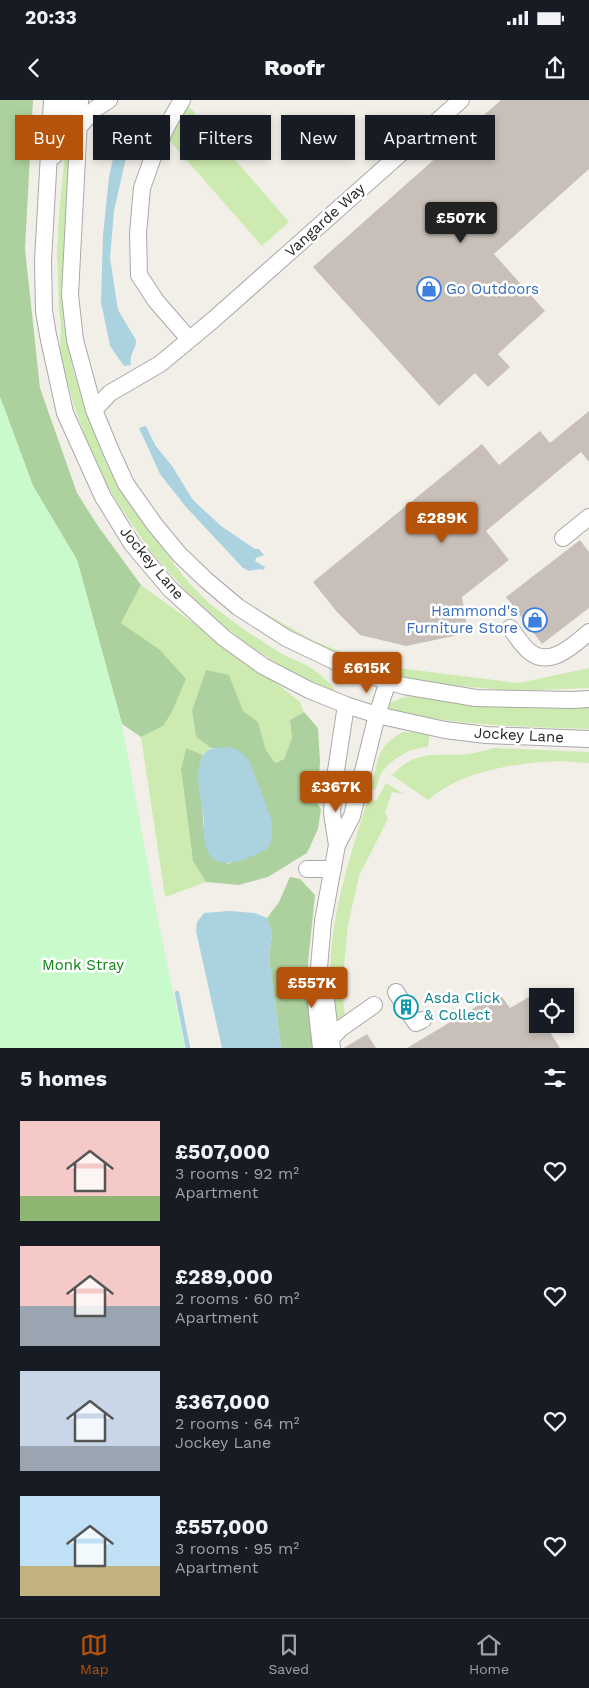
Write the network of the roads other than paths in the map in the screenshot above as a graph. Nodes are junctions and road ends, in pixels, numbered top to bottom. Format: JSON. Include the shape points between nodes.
{"nodes":[{"id":1,"x":52,"y":100,"type":"edge"},
{"id":2,"x":68,"y":100,"type":"edge"},
{"id":3,"x":80,"y":100,"type":"edge"},
{"id":4,"x":109,"y":100,"type":"edge"},
{"id":5,"x":182,"y":100,"type":"edge"},
{"id":6,"x":461,"y":100,"type":"edge"},
{"id":7,"x":79,"y":115,"type":"edge"},
{"id":8,"x":83,"y":123,"type":"edge"},
{"id":9,"x":76,"y":160,"type":"edge"},
{"id":10,"x":47,"y":174,"type":"junction"},
{"id":11,"x":189,"y":339,"type":"junction"},
{"id":12,"x":94,"y":410,"type":"junction"},
{"id":13,"x":589,"y":517,"type":"edge"},
{"id":14,"x":563,"y":538,"type":"dead end"},
{"id":15,"x":510,"y":628,"type":"dead end"},
{"id":16,"x":589,"y":632,"type":"edge"},
{"id":17,"x":388,"y":681,"type":"junction"},
{"id":18,"x":589,"y":698,"type":"edge"},
{"id":19,"x":346,"y":705,"type":"junction"},
{"id":20,"x":377,"y":715,"type":"junction"},
{"id":21,"x":589,"y":739,"type":"edge"},
{"id":22,"x":337,"y":845,"type":"junction"},
{"id":23,"x":307,"y":869,"type":"dead end"},
{"id":24,"x":333,"y":870,"type":"junction"},
{"id":25,"x":372,"y":1007,"type":"dead end"},
{"id":26,"x":328,"y":1045,"type":"edge"}],
"edges":[{"from":1,"to":10,"type":"street","name":"Jockey Lane"},
{"from":2,"to":10,"type":"street","via":[[63,128]]},
{"from":3,"to":7,"type":"street","name":"Jockey Lane"},
{"from":4,"to":8,"type":"street"},
{"from":5,"to":11,"type":"street","via":[[155,151],[142,188],[139,275],[156,302]]},
{"from":6,"to":11,"type":"street","name":"Vangarde Way"},
{"from":9,"to":12,"type":"street","name":"Jockey Lane","via":[[70,295],[75,340]]},
{"from":10,"to":19,"type":"street","name":"Jockey Lane","via":[[44,311],[48,335],[65,413],[103,497],[132,544],[170,589],[224,638],[263,666]]},
{"from":11,"to":12,"type":"street","name":"Vangarde Way","via":[[160,364],[110,393]]},
{"from":12,"to":17,"type":"street","name":"Jockey Lane","via":[[126,484],[179,554],[206,580],[238,607],[286,638],[353,670]]},
{"from":13,"to":14,"type":"street"},
{"from":15,"to":16,"type":"street","via":[[538,657],[555,656]]},
{"from":17,"to":18,"type":"street","name":"Jockey Lane","via":[[476,698]]},
{"from":17,"to":20,"type":"street"},
{"from":19,"to":20,"type":"street","name":"Jockey Lane"},
{"from":19,"to":22,"type":"street","via":[[333,794]]},
{"from":20,"to":21,"type":"street","name":"Jockey Lane","via":[[486,735]]},
{"from":20,"to":22,"type":"street","via":[[352,816]]},
{"from":22,"to":24,"type":"street"},
{"from":23,"to":24,"type":"street"},
{"from":24,"to":26,"type":"street","via":[[316,1003]]},
{"from":25,"to":26,"type":"street","via":[[340,1029]]}]}
